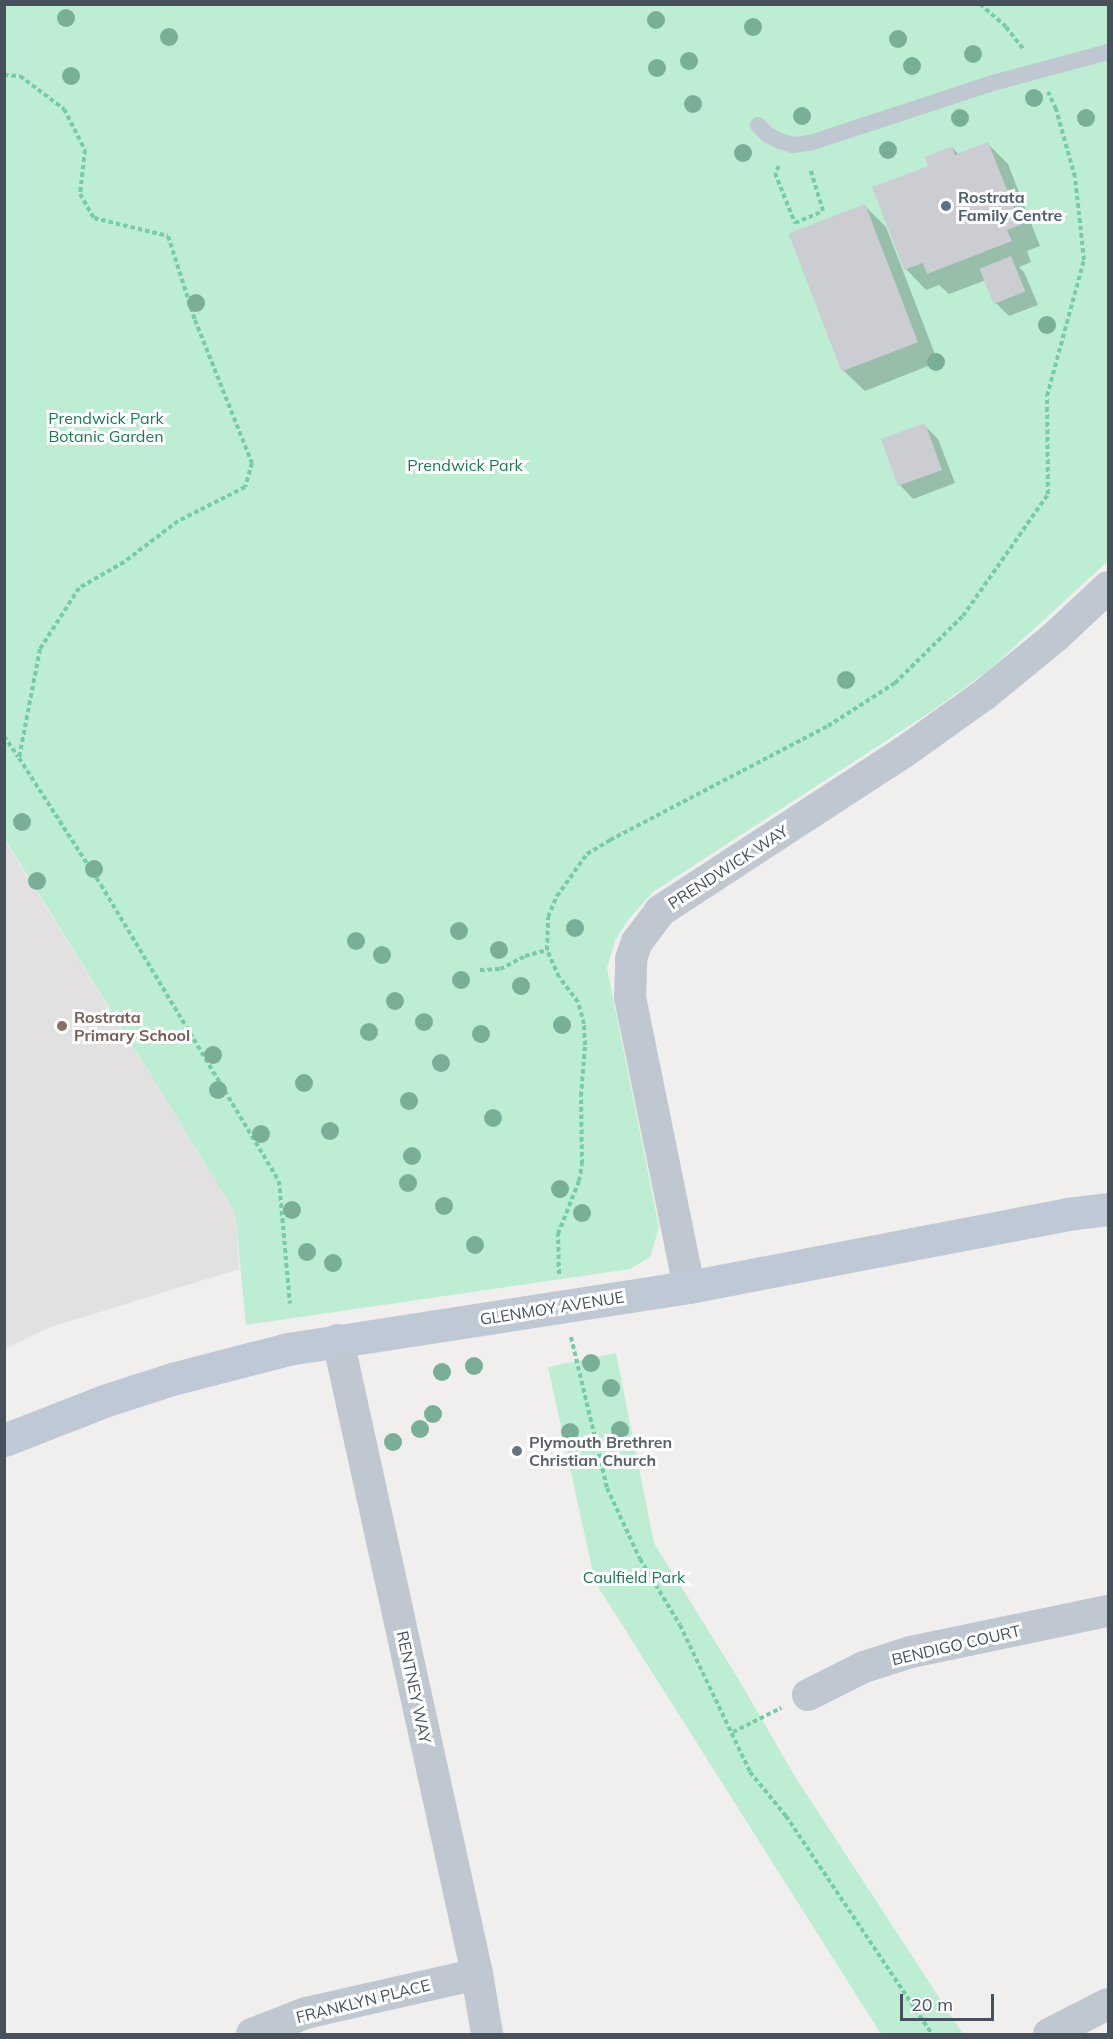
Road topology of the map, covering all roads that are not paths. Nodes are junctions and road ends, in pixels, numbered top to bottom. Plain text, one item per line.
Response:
1 (1108, 52) edge
2 (758, 124) dead end
3 (1108, 587) edge
4 (1108, 1209) edge
5 (689, 1287) junction
6 (338, 1340) junction
7 (4, 1440) edge
8 (1108, 1611) edge
9 (808, 1695) road end
10 (477, 1974) junction
11 (1108, 2004) edge
12 (252, 2034) edge
13 (487, 2034) edge
14 (1049, 2034) edge

1 - 2 lane
3 - 5 street, PRENDWICK WAY
4 - 5 street, GLENMOY AVENUE
5 - 6 street, GLENMOY AVENUE
6 - 7 street, GLENMOY AVENUE
6 - 10 street, RENTNEY WAY
8 - 9 street, BENDIGO COURT
10 - 12 street, FRANKLYN PLACE
10 - 13 street, RENTNEY WAY
11 - 14 street

